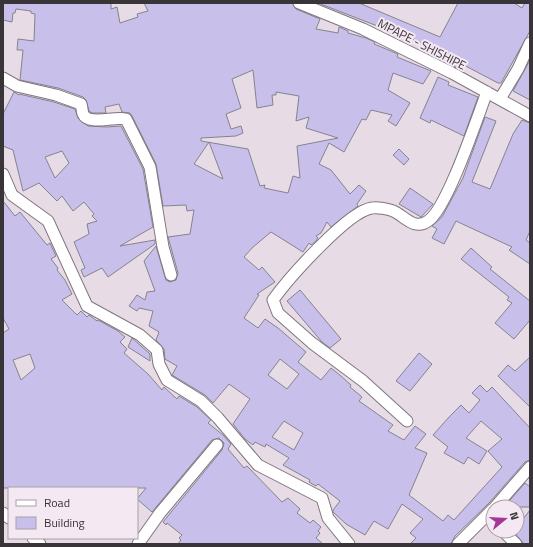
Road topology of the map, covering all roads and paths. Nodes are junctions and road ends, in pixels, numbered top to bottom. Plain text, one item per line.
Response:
1 (299, 3) edge
2 (530, 43) edge
3 (5, 83) edge
4 (487, 92) junction
5 (500, 99) junction
6 (530, 116) edge
7 (3, 174) edge
8 (171, 275) dead end
9 (407, 421) dead end
10 (217, 445) dead end
11 (529, 471) edge
12 (503, 499) edge
13 (485, 521) edge
14 (138, 544) edge
15 (349, 544) edge
16 (458, 544) edge

1 - 4 street, MPAPE - SHISHIPE
2 - 5 street
3 - 8 street
4 - 5 street, MPAPE - SHISHIPE
4 - 9 street
5 - 6 street, MPAPE - SHISHIPE
7 - 15 street
10 - 14 street
11 - 12 street
13 - 16 street

